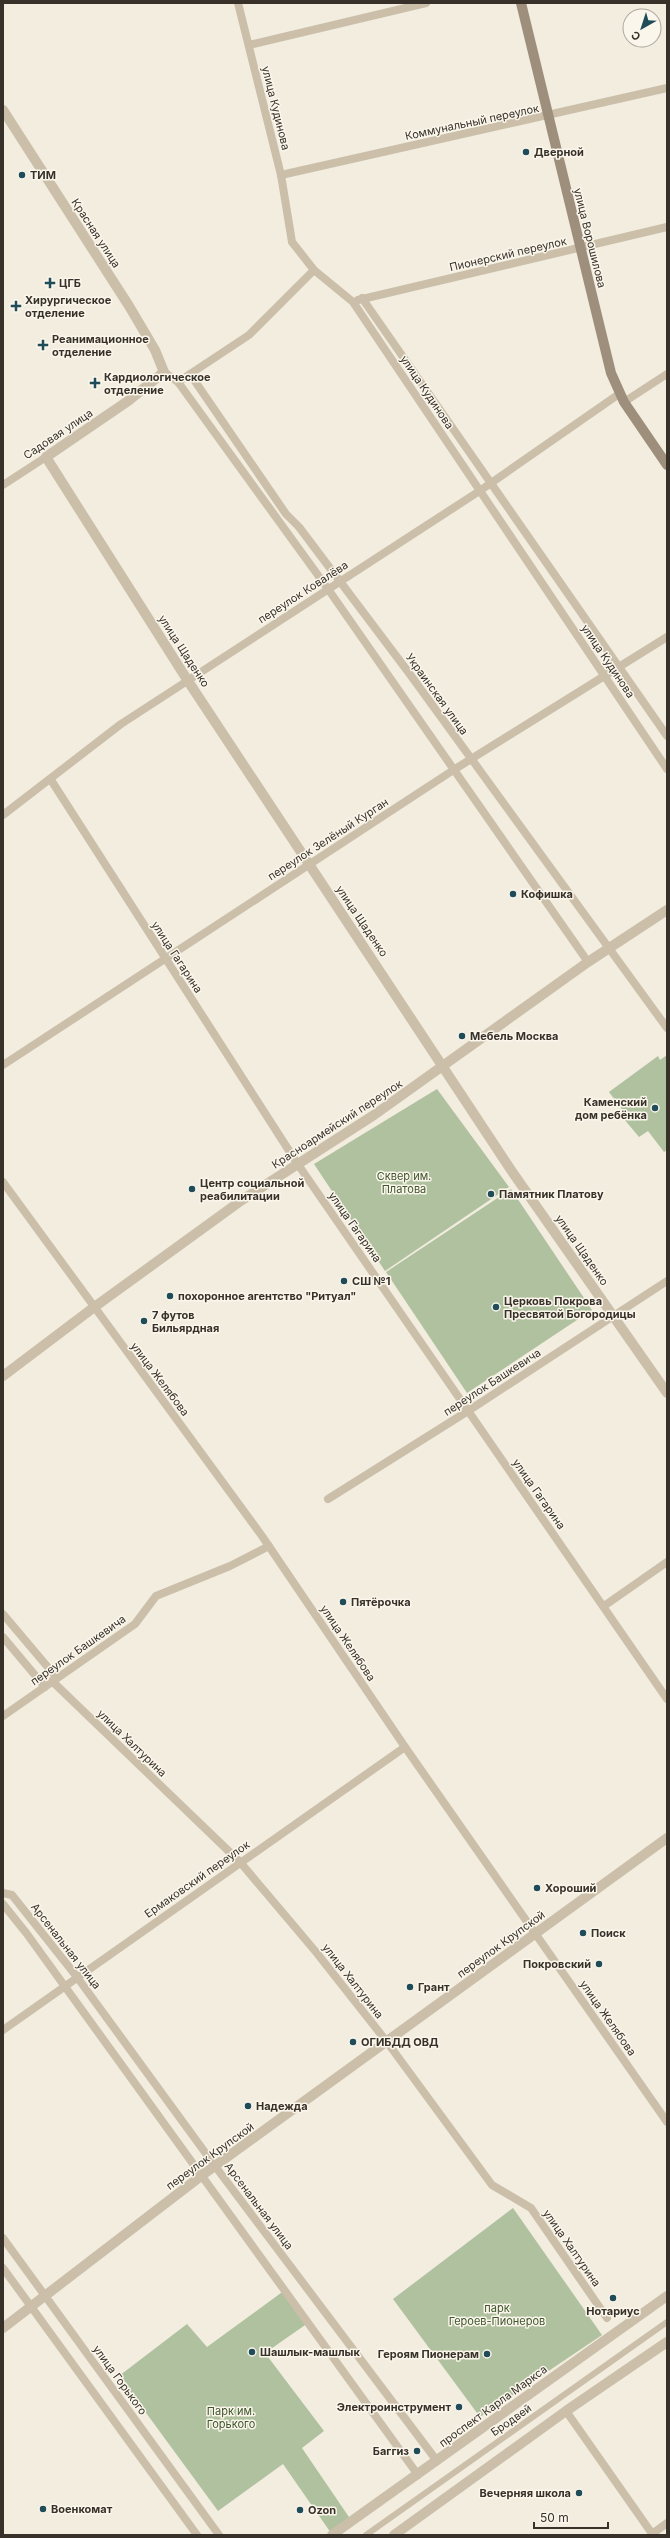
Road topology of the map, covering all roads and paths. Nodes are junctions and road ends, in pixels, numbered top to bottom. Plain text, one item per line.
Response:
1 (238, 3) edge
2 (426, 3) edge
3 (521, 3) edge
4 (249, 45) junction
5 (667, 88) edge
6 (3, 110) edge
7 (547, 116) junction
8 (281, 175) junction
9 (667, 227) edge
10 (580, 249) junction
11 (314, 270) junction
12 (362, 298) junction
13 (353, 302) junction
14 (164, 372) junction
15 (190, 374) junction
16 (667, 374) edge
17 (178, 382) junction
18 (622, 398) junction
19 (46, 457) junction
20 (667, 465) edge
21 (491, 482) junction
22 (3, 485) edge
23 (481, 490) junction
24 (340, 581) junction
25 (328, 589) junction
26 (667, 637) edge
27 (620, 667) junction
28 (605, 677) junction
29 (188, 681) junction
30 (667, 736) edge
31 (470, 760) junction
32 (455, 769) junction
33 (667, 769) edge
34 (51, 780) junction
35 (3, 815) edge
36 (309, 864) junction
37 (667, 910) edge
38 (609, 948) junction
39 (166, 960) junction
40 (588, 962) junction
41 (667, 1028) edge
42 (3, 1065) edge
43 (445, 1067) junction
44 (298, 1163) junction
45 (3, 1182) edge
46 (667, 1281) edge
47 (93, 1308) junction
48 (613, 1315) junction
49 (3, 1376) edge
50 (667, 1393) edge
51 (468, 1411) junction
52 (328, 1500) dead end
53 (269, 1546) junction
54 (667, 1562) edge
55 (604, 1606) junction
56 (3, 1614) edge
57 (3, 1637) edge
58 (55, 1680) junction
59 (45, 1687) junction
60 (667, 1699) edge
61 (3, 1716) edge
62 (405, 1747) junction
63 (667, 1838) edge
64 (240, 1862) junction
65 (3, 1893) edge
66 (3, 1904) edge
67 (536, 1934) junction
68 (77, 1978) junction
69 (65, 1987) junction
70 (3, 2030) edge
71 (387, 2042) junction
72 (667, 2122) edge
73 (215, 2166) junction
74 (201, 2176) junction
75 (3, 2238) edge
76 (3, 2268) edge
77 (45, 2296) junction
78 (667, 2296) edge
79 (31, 2307) junction
80 (607, 2318) dead end
81 (667, 2322) edge
82 (3, 2328) edge
83 (667, 2342) edge
84 (566, 2411) junction
85 (437, 2461) junction
86 (418, 2475) junction
87 (667, 2523) edge
88 (197, 2535) edge
89 (219, 2535) edge
90 (332, 2535) edge
91 (366, 2535) edge
92 (394, 2535) edge
93 (653, 2535) edge

1 - 4 street, улица Кудинова
2 - 4 street
3 - 7 main road, улица Ворошилова
4 - 8 street, улица Кудинова
5 - 7 street, Коммунальный переулок
6 - 14 street, Красная улица
7 - 8 street, Коммунальный переулок
7 - 10 main road, улица Ворошилова
8 - 11 street, улица Кудинова
9 - 10 street, Пионерский переулок
10 - 12 street, Пионерский переулок
10 - 18 main road, улица Ворошилова
11 - 13 street, улица Кудинова
11 - 15 street
12 - 13 street, Пионерский переулок
12 - 21 street, улица Кудинова
13 - 23 street, улица Кудинова
14 - 17 street
14 - 19 street, Садовая улица
15 - 17 street
15 - 24 street, Украинская улица
16 - 18 street, переулок Ковалёва
17 - 25 street
18 - 20 main road, улица Ворошилова
18 - 21 street, переулок Ковалёва
19 - 22 street, Садовая улица
19 - 29 street, улица Щаденко
21 - 23 street, переулок Ковалёва
21 - 27 street, улица Кудинова
23 - 24 street, переулок Ковалёва
23 - 28 street, улица Кудинова
24 - 25 street, переулок Ковалёва
24 - 31 street, Украинская улица
25 - 29 street, переулок Ковалёва
25 - 32 street
26 - 27 street, переулок Зелёный Курган
27 - 28 street, переулок Зелёный Курган
27 - 30 street, улица Кудинова
28 - 31 street, переулок Зелёный Курган
28 - 33 street, улица Кудинова
29 - 34 street, переулок Ковалёва
29 - 36 street, улица Щаденко
31 - 32 street, переулок Зелёный Курган
31 - 38 street, Украинская улица
32 - 36 street, переулок Зелёный Курган
32 - 40 street
34 - 35 street, переулок Ковалёва
34 - 39 street, улица Гагарина
36 - 39 street, переулок Зелёный Курган
36 - 43 street, улица Щаденко
37 - 38 street, Красноармейский переулок
38 - 40 street, Красноармейский переулок
38 - 41 street, Украинская улица
39 - 42 street, переулок Зелёный Курган
39 - 44 street, улица Гагарина
40 - 43 street, Красноармейский переулок
43 - 44 street, Красноармейский переулок
43 - 48 street, улица Щаденко
44 - 47 street, Красноармейский переулок
44 - 51 street, улица Гагарина
45 - 47 street, улица Желябова
46 - 48 street, переулок Башкевича
47 - 49 street, Красноармейский переулок
47 - 53 street, улица Желябова
48 - 50 street, улица Щаденко
48 - 51 street, переулок Башкевича
51 - 52 street, переулок Башкевича
51 - 55 street, улица Гагарина
53 - 58 street, переулок Башкевича
53 - 62 street, улица Желябова
54 - 55 street
55 - 60 street, улица Гагарина
56 - 58 street, улица Халтурина
57 - 59 street
58 - 59 street, переулок Башкевича
58 - 64 street, улица Халтурина
59 - 61 street, переулок Башкевича
62 - 64 street, Ермаковский переулок
62 - 67 street, улица Желябова
63 - 67 street, переулок Крупской
64 - 68 street, Ермаковский переулок
64 - 71 street, улица Халтурина
65 - 68 street, Арсенальная улица
66 - 69 street, Арсенальная улица
67 - 71 street, переулок Крупской
67 - 72 street, улица Желябова
68 - 69 street, Ермаковский переулок
68 - 73 street, Арсенальная улица
69 - 70 street, Ермаковский переулок
69 - 74 street, Арсенальная улица
71 - 73 street, переулок Крупской
71 - 80 street, улица Халтурина
73 - 74 street, переулок Крупской
73 - 85 street, Арсенальная улица
74 - 77 street, переулок Крупской
74 - 86 street, Арсенальная улица
75 - 77 street, улица Горького
76 - 79 street
77 - 79 street, переулок Крупской
77 - 89 street, улица Горького
78 - 85 street, проспект Карла Маркса
79 - 82 street, переулок Крупской
79 - 88 street
81 - 91 street, Бродвей
83 - 84 street
84 - 92 street
84 - 93 street
85 - 86 street, проспект Карла Маркса
86 - 90 street, проспект Карла Маркса
87 - 93 street

